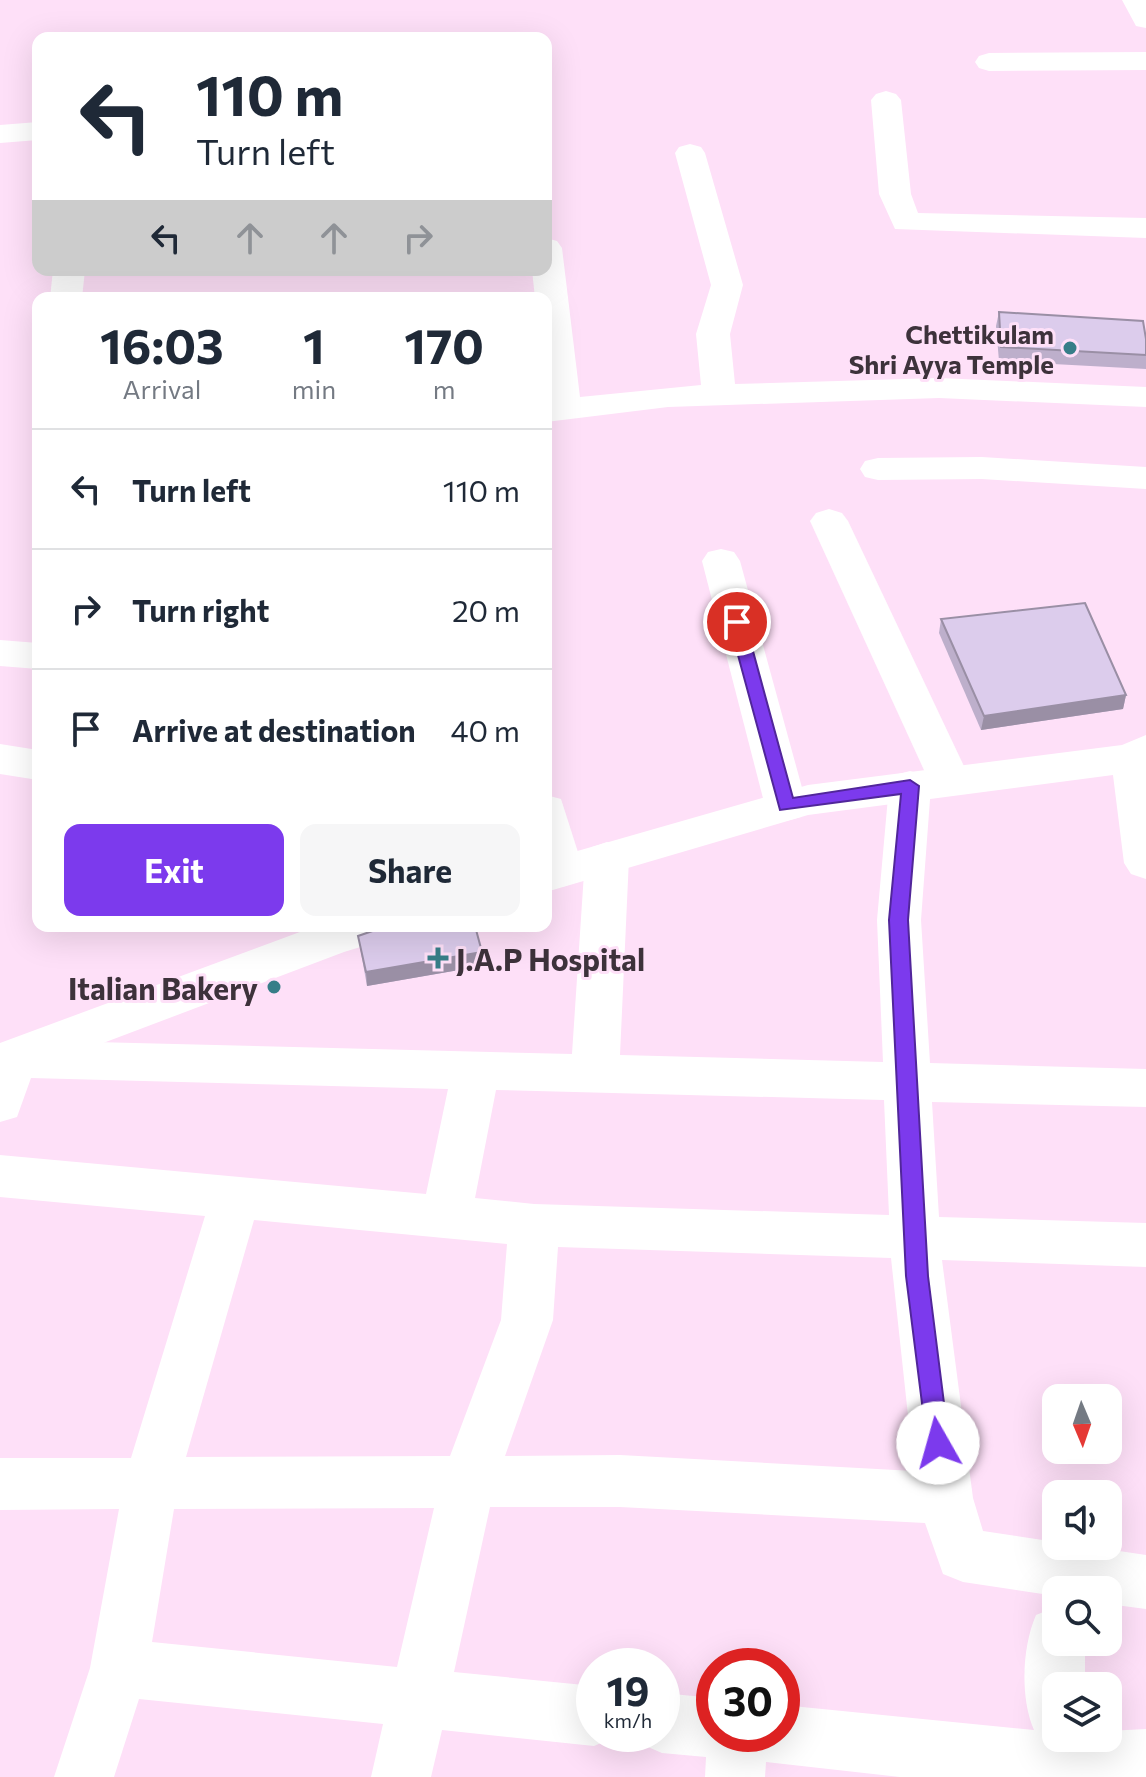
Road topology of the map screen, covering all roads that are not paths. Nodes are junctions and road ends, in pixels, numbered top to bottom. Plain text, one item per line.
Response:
1 (1146, 61) edge
2 (989, 62) dead end
3 (886, 100) dead end
4 (32, 131) edge
5 (0, 134) edge
6 (690, 153) dead end
7 (1146, 228) edge
8 (552, 356) edge
9 (719, 395) junction
10 (1146, 397) edge
11 (555, 410) edge
12 (878, 469) dead end
13 (1146, 478) edge
14 (829, 521) dead end
15 (721, 561) dead end
16 (0, 653) edge
17 (32, 656) edge
18 (1139, 753) edge
19 (0, 759) edge
20 (32, 764) edge
21 (930, 784) junction
22 (786, 806) junction
23 (607, 858) junction
24 (1146, 863) edge
25 (554, 873) edge
26 (353, 932) edge
27 (6, 1061) edge
28 (475, 1070) junction
29 (595, 1073) junction
30 (907, 1082) junction
31 (1146, 1088) edge
32 (0, 1103) edge
33 (0, 1176) edge
34 (235, 1198) junction
35 (445, 1217) junction
36 (534, 1225) junction
37 (915, 1238) junction
38 (1146, 1245) edge
39 (468, 1482) junction
40 (151, 1483) junction
41 (0, 1484) edge
42 (945, 1498) junction
43 (1047, 1576) edge
44 (1122, 1581) edge
45 (1146, 1582) edge
46 (119, 1668) junction
47 (419, 1698) junction
48 (576, 1714) edge
49 (800, 1735) edge
50 (1042, 1747) edge
51 (736, 1752) edge
52 (1090, 1752) edge
53 (1146, 1759) edge
54 (84, 1777) edge
55 (401, 1777) edge
56 (735, 1777) edge

1 - 2 street
3 - 7 street
4 - 5 street
6 - 9 street
8 - 11 street
9 - 10 street
9 - 11 street
12 - 13 street
14 - 21 street
15 - 22 street
16 - 17 street
18 - 21 street
18 - 24 street
19 - 20 street
21 - 22 street
21 - 30 street
22 - 23 street
23 - 25 street
23 - 29 street
26 - 27 street
27 - 28 street
27 - 32 street
28 - 29 street
28 - 35 street
29 - 30 street
30 - 31 street
30 - 37 street
33 - 34 street
34 - 35 street
34 - 40 street
35 - 36 street
36 - 37 street
36 - 39 street
37 - 38 street
37 - 42 street
39 - 40 street
39 - 42 street
39 - 47 street
40 - 41 street
40 - 46 street
42 - 43 street
44 - 45 street
46 - 47 street
46 - 54 street
47 - 48 street
47 - 55 street
49 - 50 street
51 - 56 street
52 - 53 street

